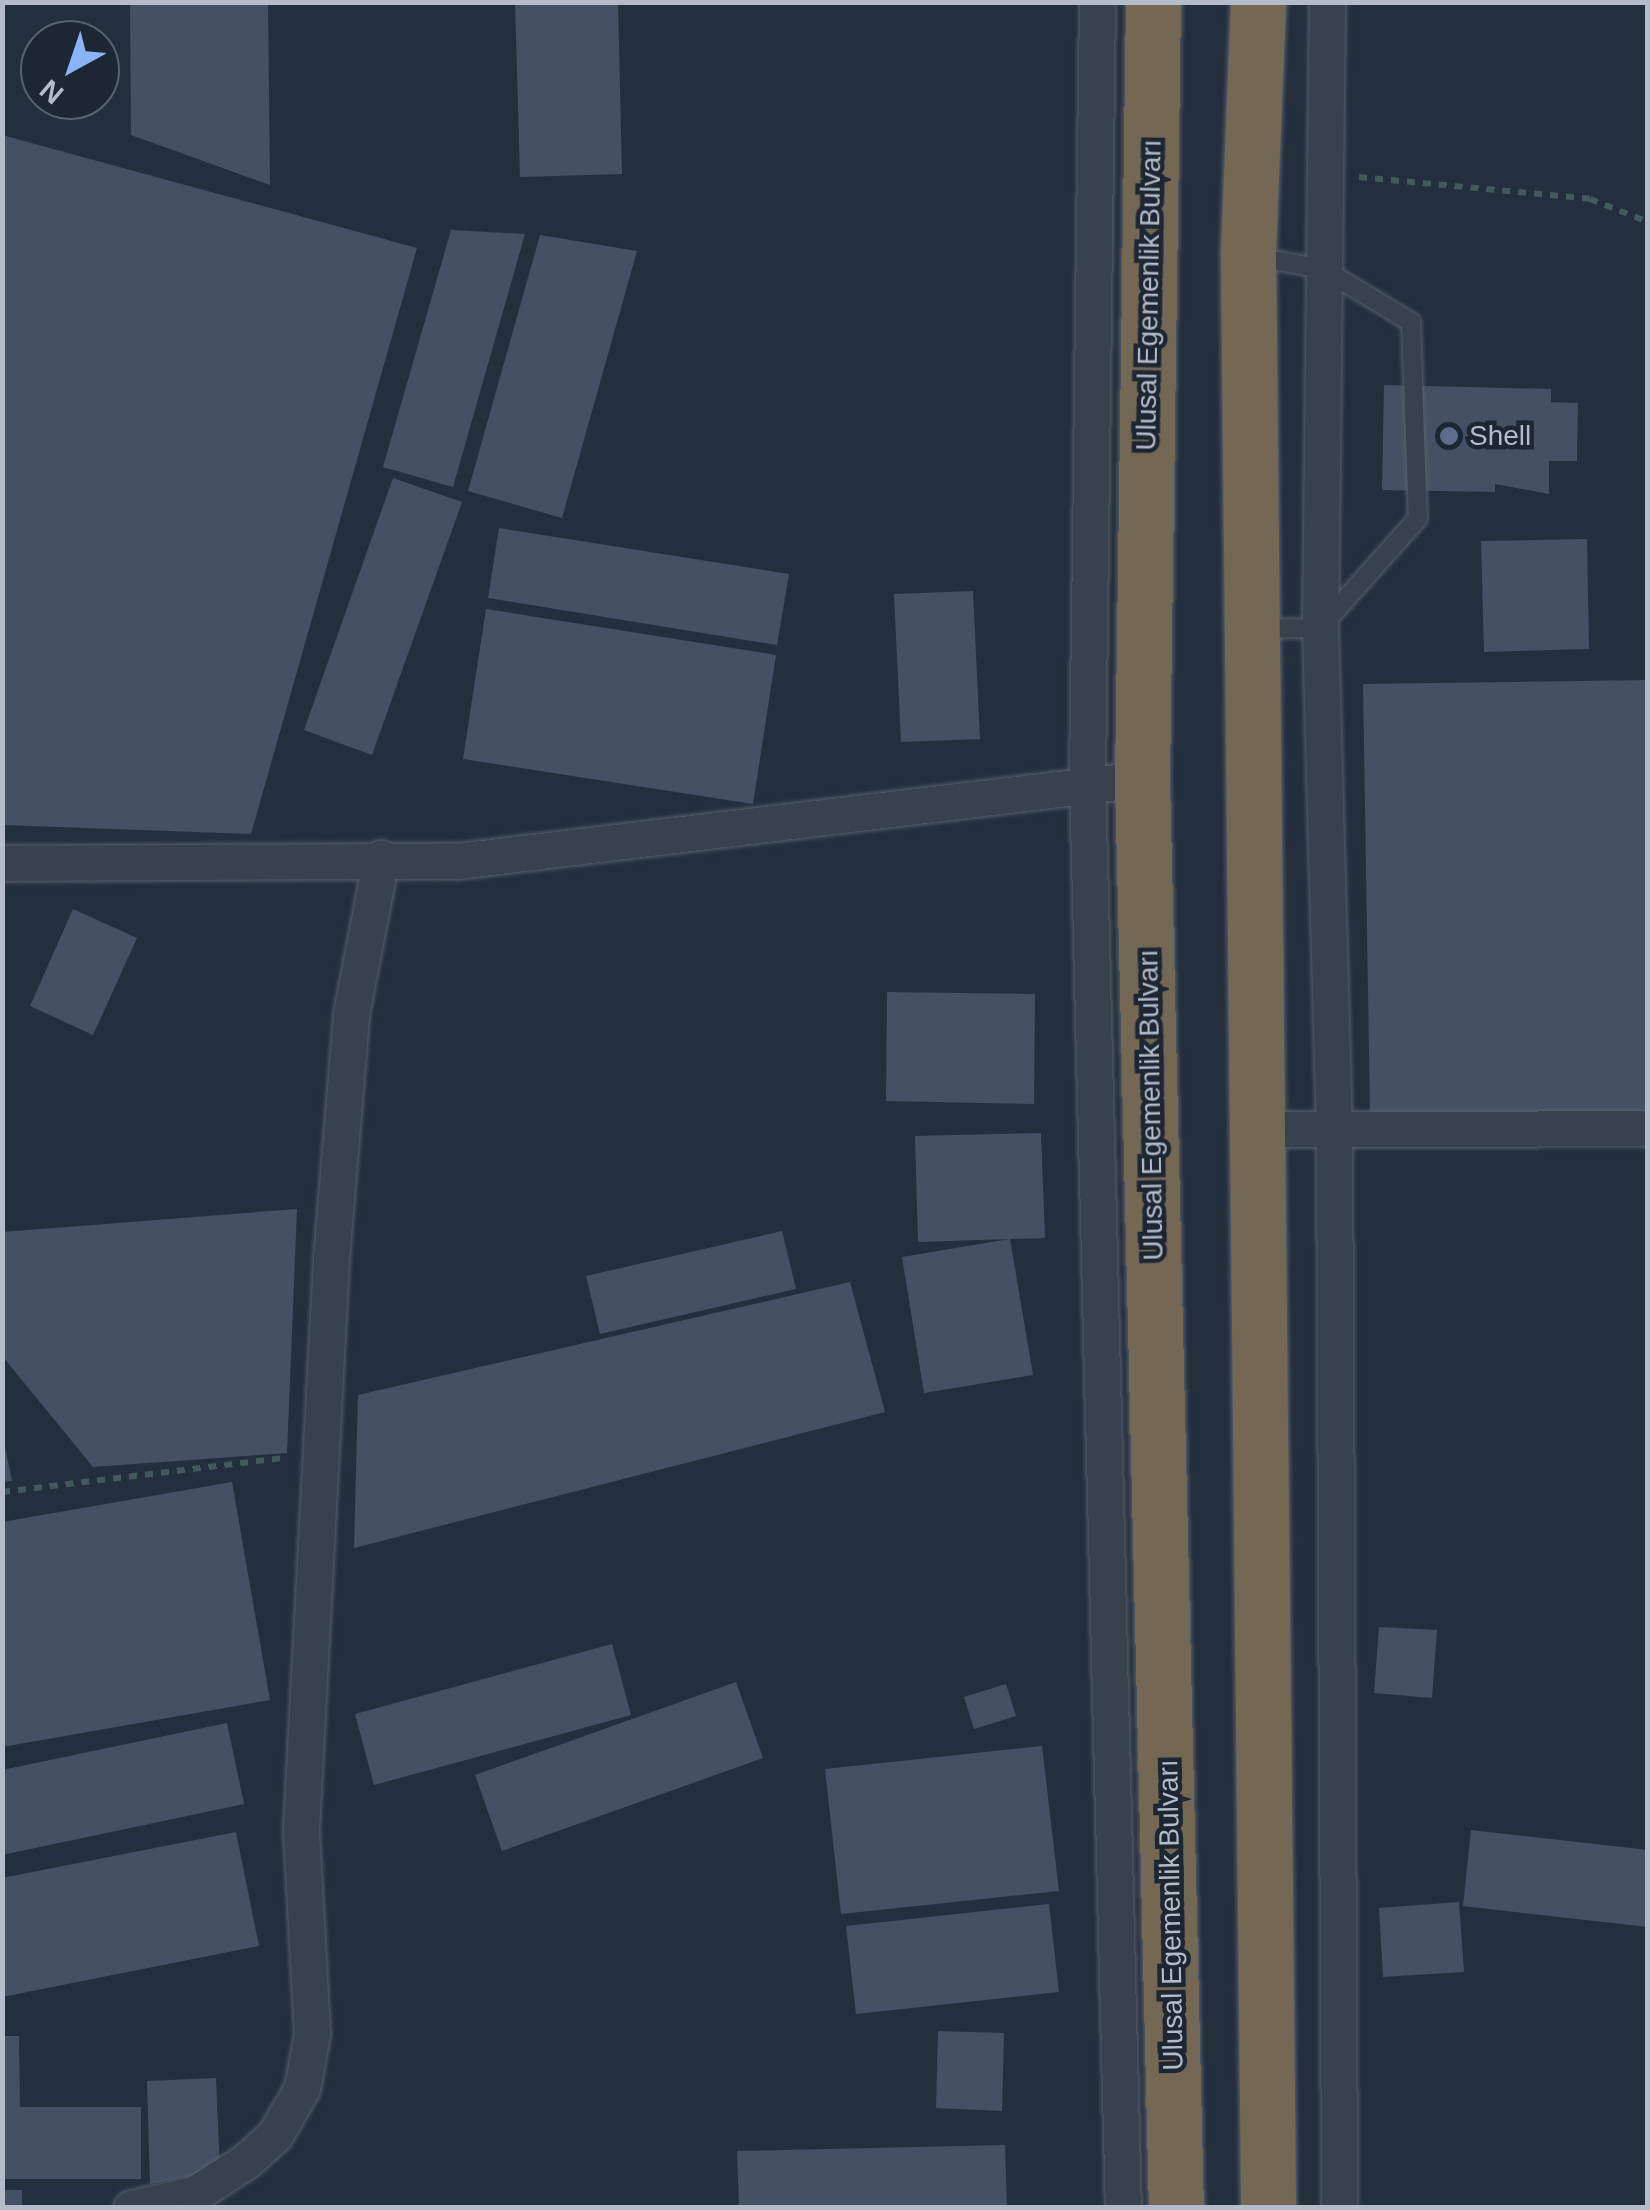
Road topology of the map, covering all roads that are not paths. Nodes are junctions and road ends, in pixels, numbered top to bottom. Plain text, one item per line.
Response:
1 (1097, 2) edge
2 (1153, 2) edge
3 (1258, 2) edge
4 (1327, 2) edge
5 (1248, 256) junction
6 (1322, 269) junction
7 (1320, 628) junction
8 (1250, 629) junction
9 (1142, 779) junction
10 (1087, 780) junction
11 (381, 858) junction
12 (2, 864) edge
13 (1648, 1128) edge
14 (1259, 1129) junction
15 (1334, 1131) junction
16 (131, 2208) edge
17 (1122, 2208) edge
18 (1176, 2208) edge
19 (1268, 2208) edge
20 (1339, 2208) edge

1 - 10 street
2 - 9 highway, Ulusal Egemenlik Bulvarı
3 - 5 highway
4 - 6 street
5 - 6 lane
5 - 8 highway
6 - 7 street
6 - 7 lane
7 - 8 lane
7 - 15 street
8 - 14 highway
9 - 10 street
9 - 18 highway, Ulusal Egemenlik Bulvarı
10 - 11 street
10 - 17 street
11 - 12 street
11 - 16 street
13 - 15 street
14 - 15 street
14 - 19 highway
15 - 20 street

